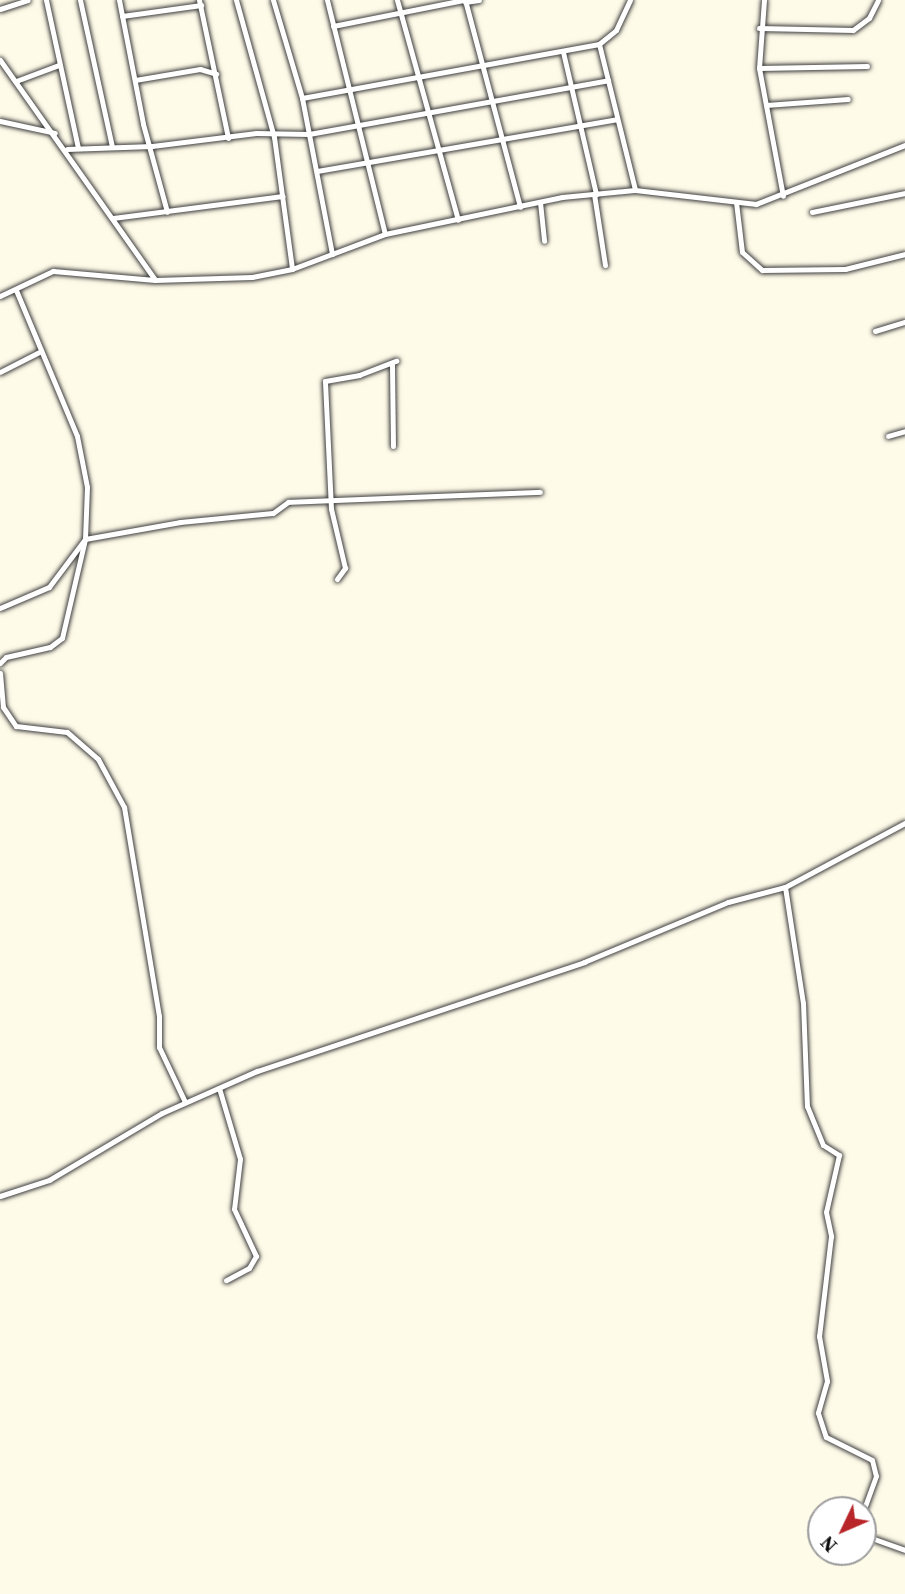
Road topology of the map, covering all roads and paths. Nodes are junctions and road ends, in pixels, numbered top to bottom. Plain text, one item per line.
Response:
1 (28, 0) edge
2 (46, 0) edge
3 (80, 0) edge
4 (119, 0) edge
5 (236, 0) edge
6 (273, 0) edge
7 (327, 0) edge
8 (397, 0) edge
9 (479, 0) edge
10 (629, 0) edge
11 (764, 0) edge
12 (878, 0) edge
13 (464, 1) edge
14 (200, 3) edge
15 (0, 9) edge
16 (400, 12) junction
17 (122, 16) junction
18 (333, 26) junction
19 (759, 28) junction
20 (599, 44) junction
21 (563, 52) junction
22 (0, 60) edge
23 (58, 65) junction
24 (480, 65) junction
25 (867, 66) dead end
26 (759, 68) junction
27 (216, 74) junction
28 (415, 76) junction
29 (135, 80) junction
30 (608, 80) junction
31 (16, 82) junction
32 (571, 87) junction
33 (349, 88) junction
34 (302, 98) junction
35 (848, 99) dead end
36 (489, 102) junction
37 (766, 105) junction
38 (425, 112) junction
39 (617, 119) junction
40 (0, 121) edge
41 (358, 124) junction
42 (580, 124) junction
43 (55, 133) junction
44 (309, 134) junction
45 (274, 137) junction
46 (228, 138) junction
47 (500, 138) junction
48 (905, 145) edge
49 (152, 146) junction
50 (78, 148) junction
51 (112, 148) junction
52 (67, 149) junction
53 (435, 149) junction
54 (368, 161) junction
55 (317, 172) junction
56 (635, 190) junction
57 (905, 193) edge
58 (595, 194) junction
59 (283, 196) junction
60 (783, 196) junction
61 (540, 202) junction
62 (736, 202) junction
63 (520, 207) junction
64 (167, 212) junction
65 (812, 212) dead end
66 (113, 218) junction
67 (458, 220) junction
68 (385, 234) junction
69 (544, 241) dead end
70 (332, 254) junction
71 (905, 254) edge
72 (605, 265) dead end
73 (292, 269) junction
74 (155, 280) junction
75 (16, 290) junction
76 (0, 296) edge
77 (905, 322) edge
78 (875, 331) dead end
79 (41, 352) junction
80 (0, 372) edge
81 (905, 430) edge
82 (888, 436) dead end
83 (393, 446) dead end
84 (540, 492) dead end
85 (331, 498) junction
86 (85, 539) junction
87 (337, 579) dead end
88 (0, 608) edge
89 (0, 663) edge
90 (0, 673) edge
91 (905, 823) edge
92 (785, 887) junction
93 (219, 1088) junction
94 (185, 1102) junction
95 (0, 1196) edge
96 (226, 1280) dead end
97 (869, 1496) edge
98 (877, 1540) edge
99 (905, 1550) edge

1 - 15 street
2 - 23 street
3 - 51 street
4 - 17 street
5 - 45 street
6 - 34 street
7 - 18 street
8 - 16 street
9 - 13 street
10 - 20 street
11 - 19 street
12 - 19 street
13 - 16 street
13 - 24 street
14 - 17 street
14 - 27 street
16 - 18 street
16 - 28 street
17 - 29 street
18 - 33 street
19 - 26 street
20 - 21 street
20 - 30 street
21 - 24 street
21 - 32 street
22 - 31 street
23 - 31 street
23 - 50 street
24 - 28 street
24 - 36 street
25 - 26 street
26 - 37 street
27 - 29 street
27 - 46 street
28 - 33 street
28 - 38 street
29 - 49 street
30 - 32 street
30 - 39 street
31 - 43 street
32 - 36 street
32 - 42 street
33 - 34 street
33 - 41 street
34 - 44 street
35 - 37 street
36 - 38 street
36 - 47 street
37 - 60 street
38 - 41 street
38 - 53 street
39 - 42 street
39 - 56 street
40 - 43 street
41 - 44 street
41 - 54 street
42 - 47 street
42 - 58 street
43 - 52 street
44 - 45 street
44 - 55 street
45 - 46 street
45 - 59 street
46 - 49 street
47 - 53 street
47 - 63 street
48 - 60 street
49 - 51 street
49 - 64 street
50 - 51 street
50 - 52 street
52 - 66 street
53 - 54 street
53 - 67 street
54 - 55 street
54 - 68 street
55 - 70 street
56 - 58 street
56 - 62 street
57 - 65 street
58 - 61 street
58 - 72 street
59 - 64 street
59 - 73 street
60 - 62 street
61 - 63 street
61 - 69 street
62 - 71 street
63 - 67 street
64 - 66 street
66 - 74 street
67 - 68 street
68 - 70 street
70 - 73 street
73 - 74 street
74 - 75 street
75 - 76 street
75 - 79 street
77 - 78 street
79 - 80 street
79 - 86 street
81 - 82 street
83 - 85 street
84 - 85 street
85 - 86 street
85 - 87 street
86 - 88 street
86 - 89 street
90 - 94 street
91 - 92 street
92 - 93 street
92 - 97 street
93 - 94 street
93 - 96 street
94 - 95 street
98 - 99 street

